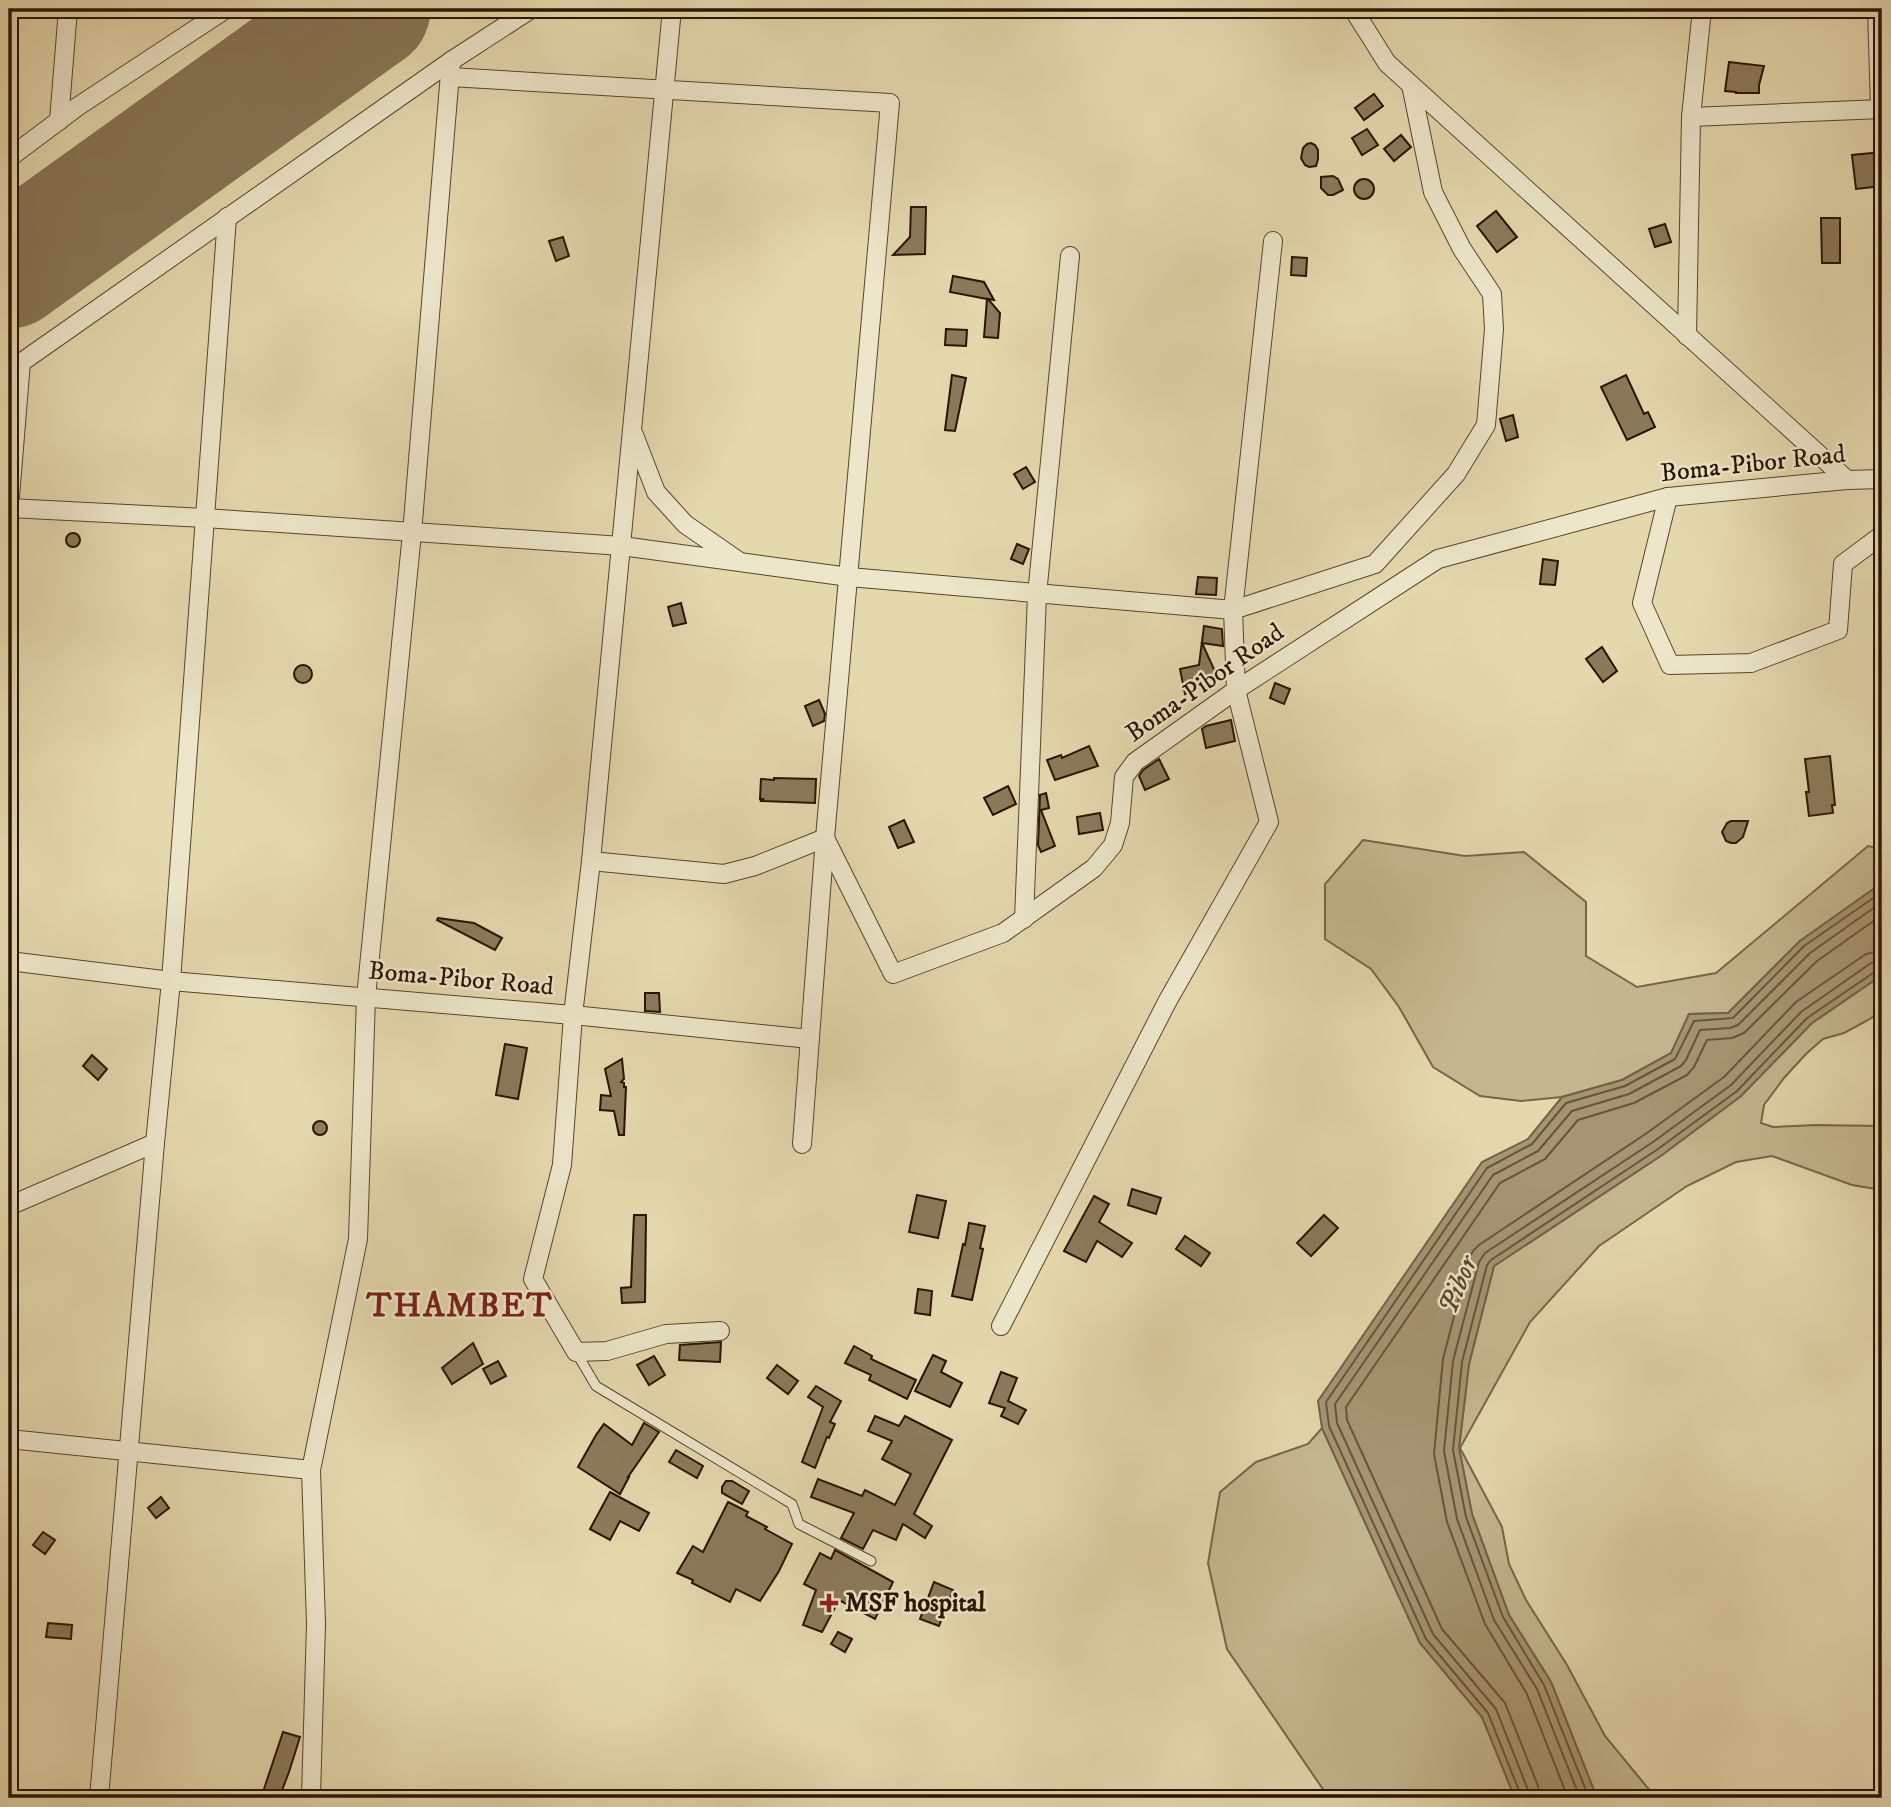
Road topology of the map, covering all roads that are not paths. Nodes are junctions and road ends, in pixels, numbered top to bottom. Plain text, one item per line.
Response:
1 (68, 9) edge
2 (226, 9) edge
3 (531, 9) edge
4 (672, 9) edge
5 (1353, 9) edge
6 (1702, 9) edge
7 (1877, 9) edge
8 (450, 69) junction
9 (1411, 85) junction
10 (664, 90) junction
11 (1881, 109) edge
12 (1691, 117) junction
13 (59, 121) junction
14 (9, 158) edge
15 (227, 217) junction
16 (1273, 242) dead end
17 (1070, 256) dead end
18 (1688, 336) junction
19 (15, 367) edge
20 (632, 432) junction
21 (1882, 479) edge
22 (1847, 480) junction
23 (1668, 497) junction
24 (9, 508) edge
25 (205, 518) junction
26 (412, 533) junction
27 (1882, 535) edge
28 (622, 546) junction
29 (742, 563) junction
30 (849, 577) junction
31 (1037, 595) junction
32 (1233, 610) junction
33 (1236, 690) junction
34 (825, 838) junction
35 (591, 861) junction
36 (1024, 919) junction
37 (9, 961) edge
38 (171, 981) junction
39 (366, 997) junction
40 (573, 1015) junction
41 (810, 1039) junction
42 (155, 1143) junction
43 (802, 1144) dead end
44 (9, 1206) edge
45 (1001, 1326) dead end
46 (720, 1331) dead end
47 (576, 1352) junction
48 (9, 1439) edge
49 (129, 1451) junction
50 (311, 1470) junction
51 (871, 1562) dead end
52 (99, 1798) edge
53 (310, 1798) edge

1 - 13 street
2 - 13 street
3 - 8 street
4 - 10 street, Boma-Pibor Road
5 - 9 street
6 - 12 street
7 - 11 street
8 - 10 street
8 - 15 street
8 - 26 street
9 - 18 street
9 - 32 street
10 - 20 street, Boma-Pibor Road
10 - 30 street
11 - 12 street
12 - 18 street
13 - 14 street
15 - 19 street
15 - 25 street
16 - 32 street
17 - 31 street
18 - 22 street
19 - 24 street
20 - 28 street, Boma-Pibor Road
20 - 29 street
21 - 22 street, Boma-Pibor Road
22 - 23 street, Boma-Pibor Road
23 - 27 street
23 - 33 street, Boma-Pibor Road
24 - 25 street
25 - 26 street
25 - 38 street
26 - 28 street
26 - 39 street
28 - 29 street
28 - 35 street, Boma-Pibor Road
29 - 30 street
30 - 31 street
30 - 34 street
31 - 32 street
31 - 36 street
32 - 33 street
33 - 36 street, Boma-Pibor Road
33 - 45 street
34 - 35 street
34 - 36 street, Boma-Pibor Road
34 - 41 street
35 - 40 street, Boma-Pibor Road
37 - 38 street, Boma-Pibor Road
38 - 39 street, Boma-Pibor Road
38 - 42 street
39 - 40 street, Boma-Pibor Road
39 - 50 street
40 - 41 street
40 - 47 street
41 - 43 street
42 - 44 street
42 - 49 street
46 - 47 street
47 - 51 lane
48 - 49 street
49 - 50 street
49 - 52 street
50 - 53 street

